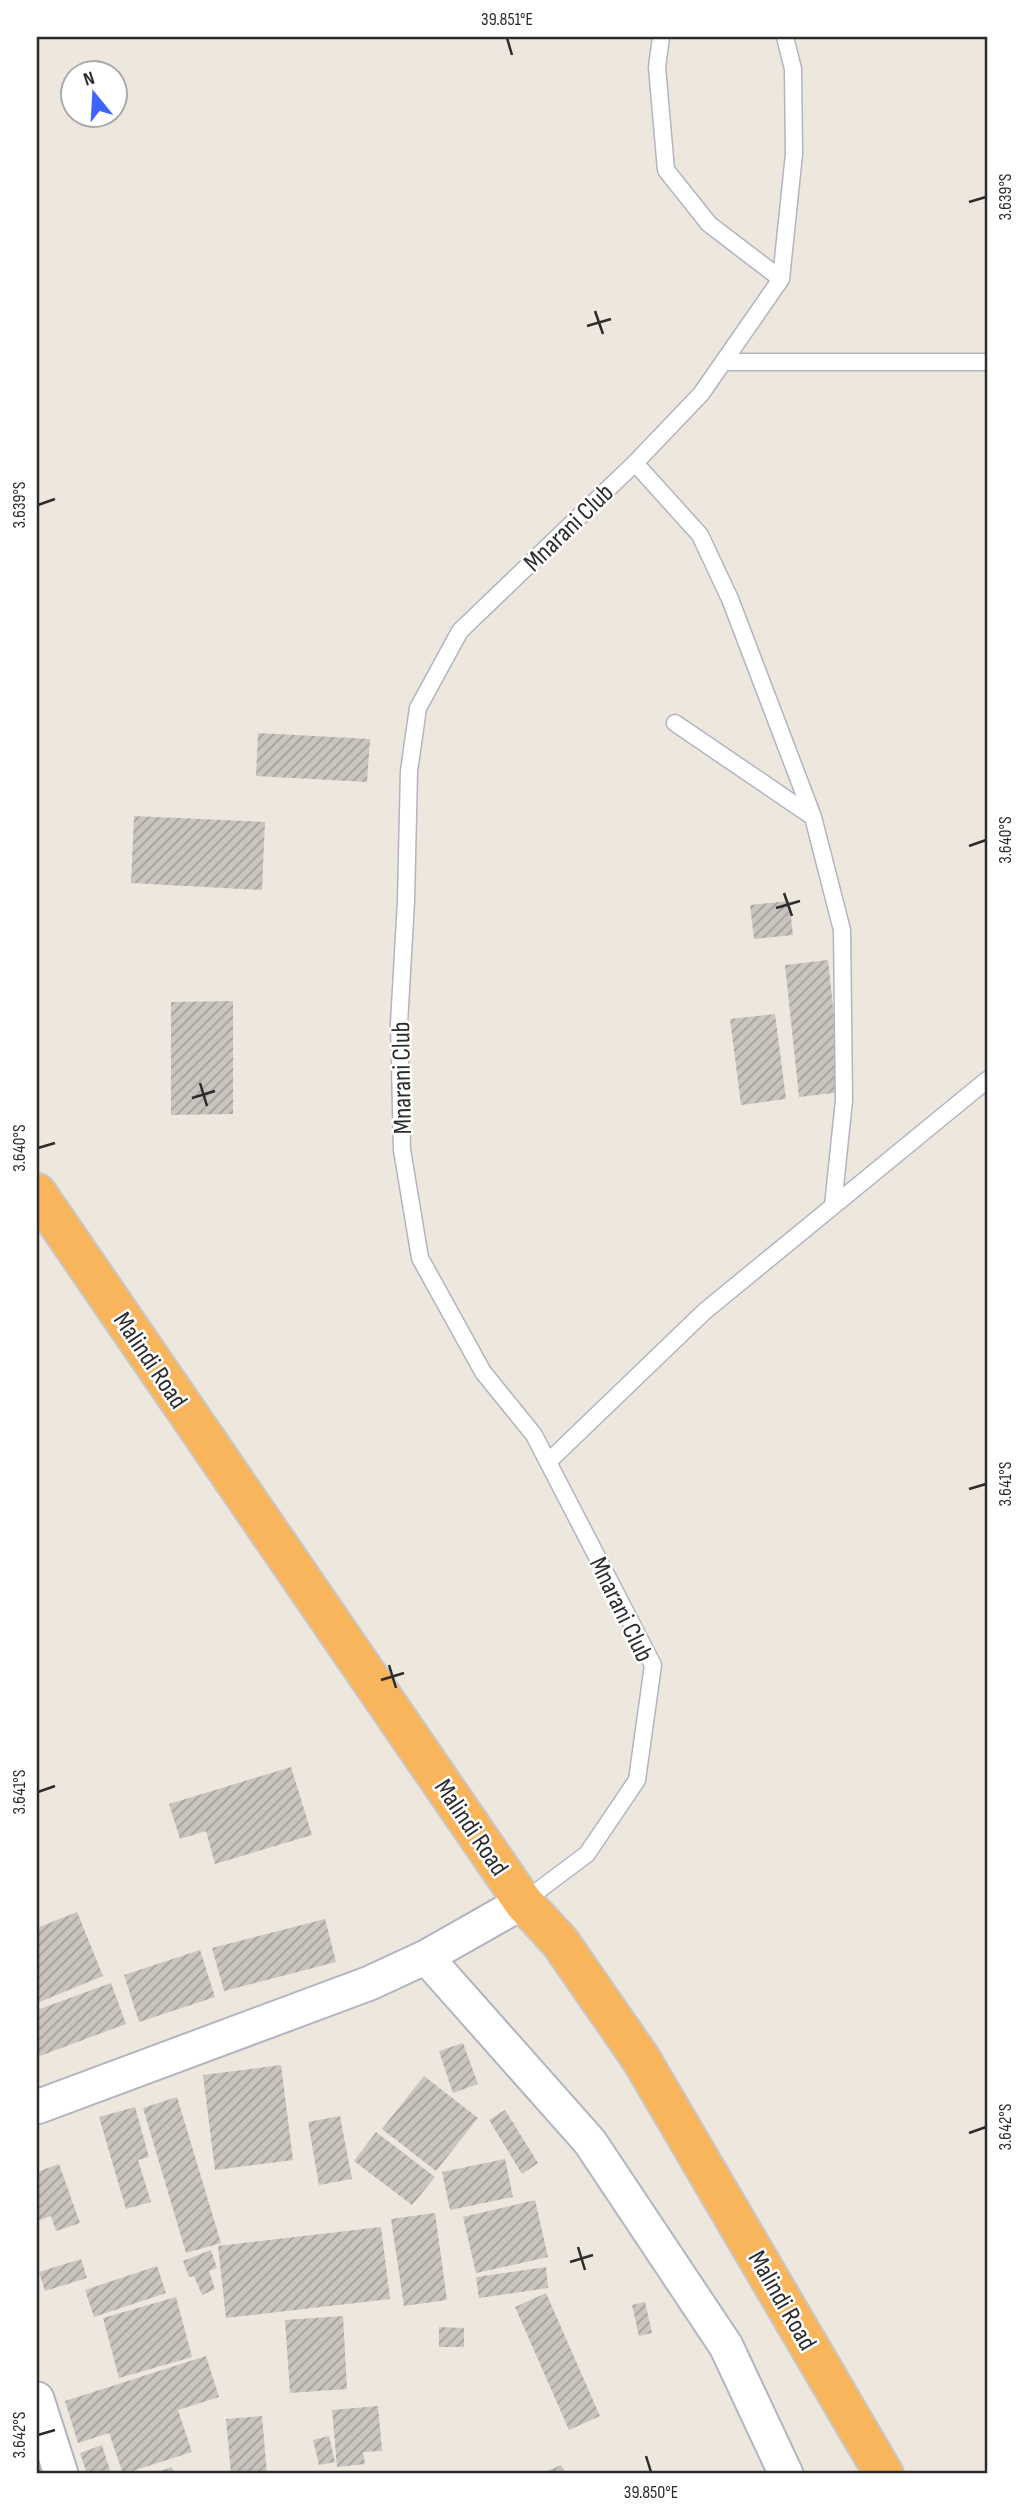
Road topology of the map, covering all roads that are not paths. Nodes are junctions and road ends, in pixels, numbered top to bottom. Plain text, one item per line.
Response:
1 (662, 37) edge
2 (785, 37) edge
3 (781, 279) junction
4 (724, 362) junction
5 (987, 362) edge
6 (635, 463) junction
7 (675, 723) dead end
8 (813, 817) junction
9 (987, 1080) edge
10 (37, 1193) edge
11 (833, 1206) junction
12 (548, 1462) junction
13 (523, 1902) junction
14 (426, 1956) junction
15 (37, 2107) edge
16 (37, 2399) edge
17 (61, 2474) edge
18 (786, 2474) edge
19 (884, 2474) edge

1 - 3 lane
2 - 3 lane, Mnarani Club
3 - 4 lane, Mnarani Club
4 - 5 lane
4 - 6 lane, Mnarani Club
6 - 8 lane
6 - 12 lane, Mnarani Club
7 - 8 lane
8 - 11 lane
9 - 11 lane
10 - 13 highway, Malindi Road
11 - 12 lane
12 - 13 lane, Mnarani Club
13 - 14 street
13 - 19 highway, Malindi Road
14 - 15 street
14 - 18 street
16 - 17 street

